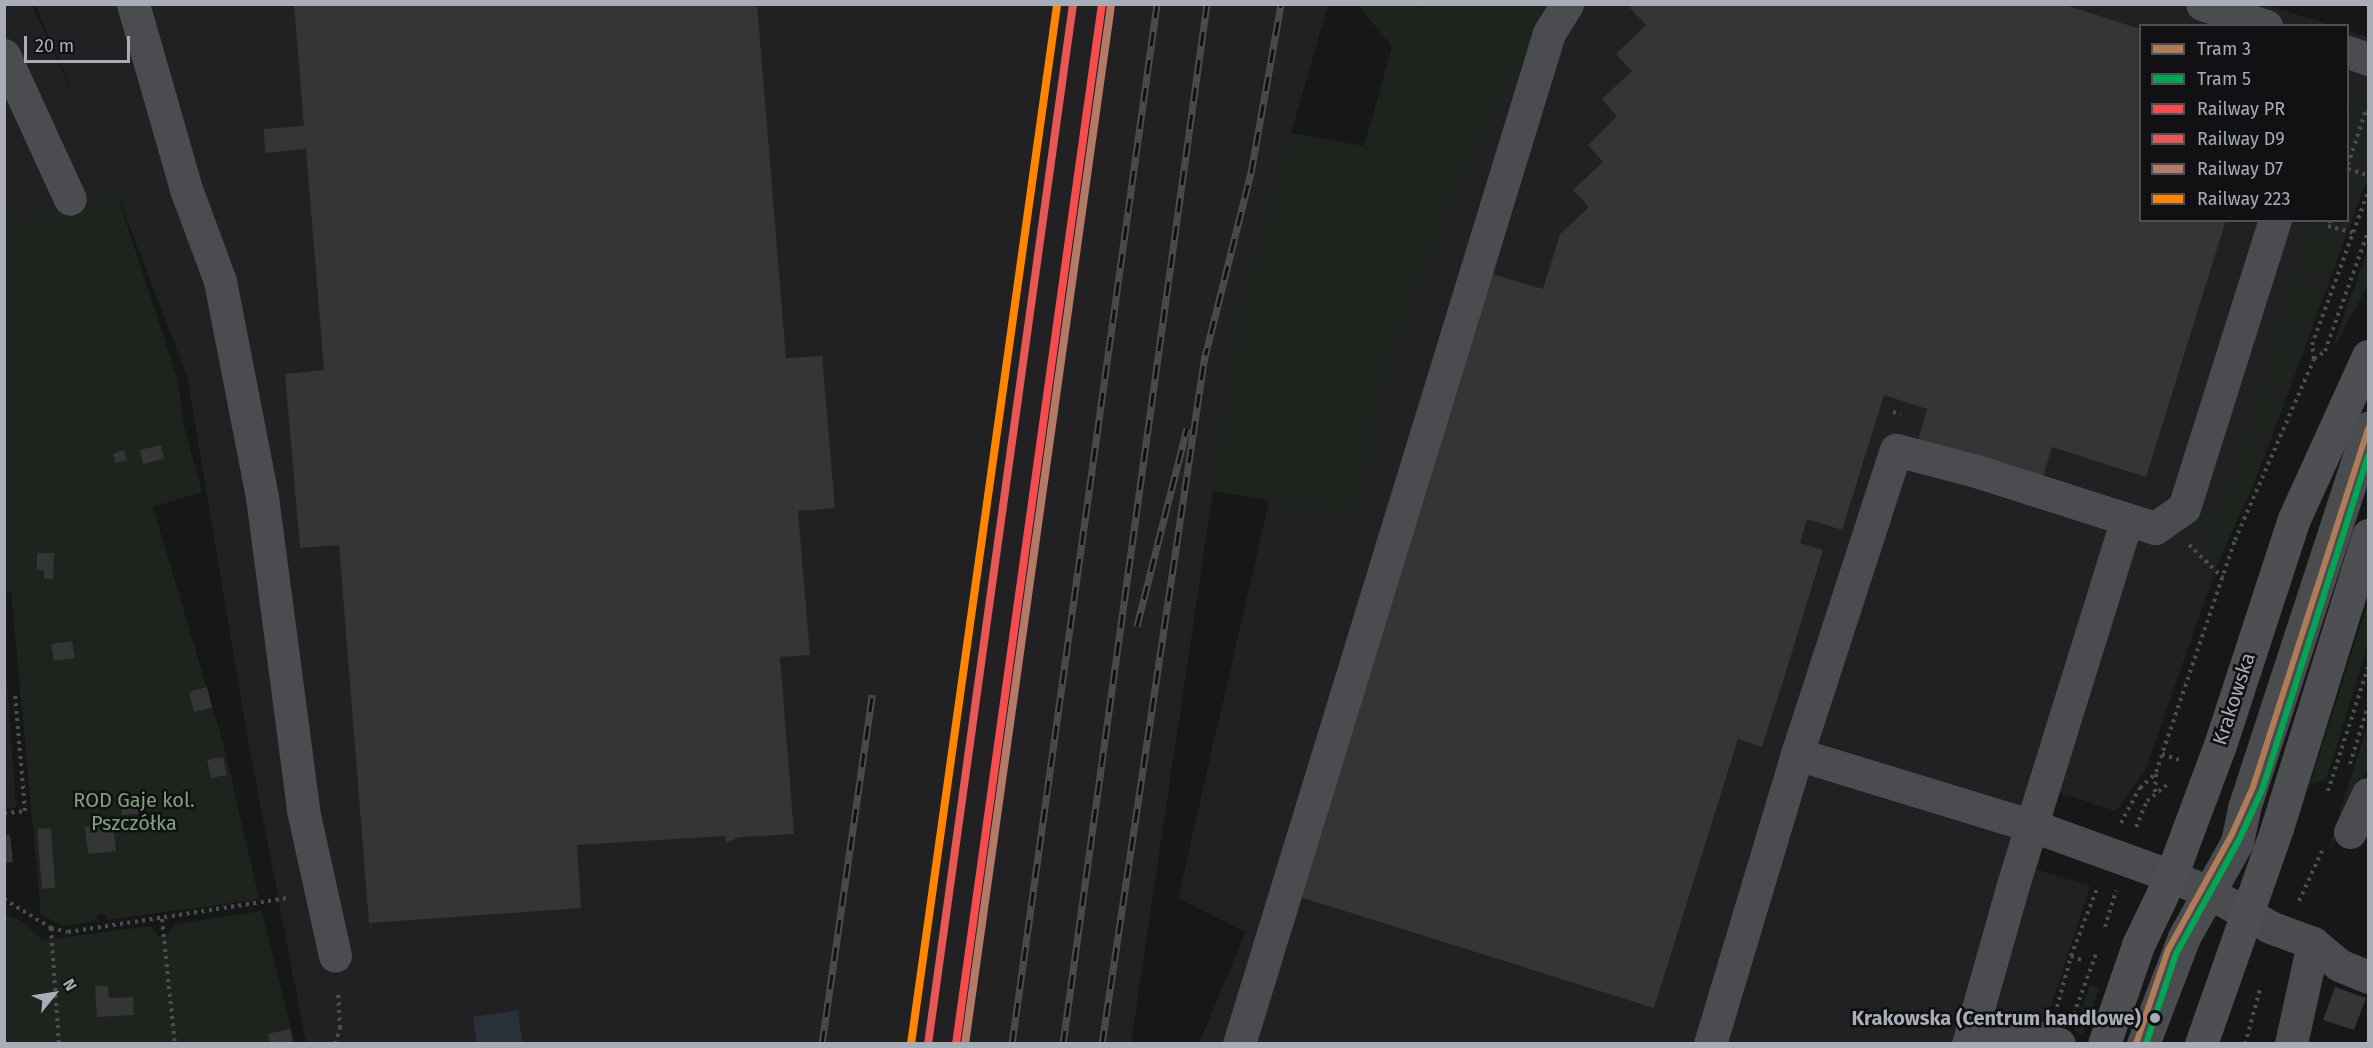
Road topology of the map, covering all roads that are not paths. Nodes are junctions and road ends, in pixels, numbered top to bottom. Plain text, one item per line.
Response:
1 (133, 4) edge
2 (1568, 4) edge
3 (2202, 4) edge
4 (2260, 24) edge
5 (2349, 52) edge
6 (4, 55) edge
7 (2368, 59) edge
8 (70, 199) dead end
9 (2274, 222) edge
10 (2368, 356) edge
11 (2368, 428) edge
12 (2126, 521) junction
13 (2368, 535) edge
14 (1797, 754) junction
15 (2368, 794) edge
16 (2033, 826) junction
17 (2277, 828) junction
18 (2337, 840) road end
19 (2237, 842) junction
20 (2171, 876) junction
21 (2211, 893) junction
22 (2248, 916) junction
23 (2313, 943) junction
24 (335, 956) road end
25 (2368, 977) edge
26 (2062, 1026) edge
27 (1239, 1044) edge
28 (1710, 1044) edge
29 (1969, 1044) edge
30 (2104, 1044) edge
31 (2143, 1044) edge
32 (2201, 1044) edge
33 (2290, 1044) edge

1 - 24 street
2 - 27 street
3 - 4 street
5 - 7 street
6 - 8 street
9 - 12 street
10 - 20 main road, Krakowska
11 - 19 street
12 - 14 street
12 - 16 street
13 - 17 main road
14 - 16 street
14 - 28 street
15 - 18 street
16 - 20 street
16 - 29 street
17 - 19 street
17 - 22 main road
19 - 21 street
20 - 21 street
20 - 30 main road, Krakowska
21 - 22 street
21 - 31 street
22 - 23 street
22 - 32 main road
23 - 25 street
23 - 33 street
26 - 29 street

